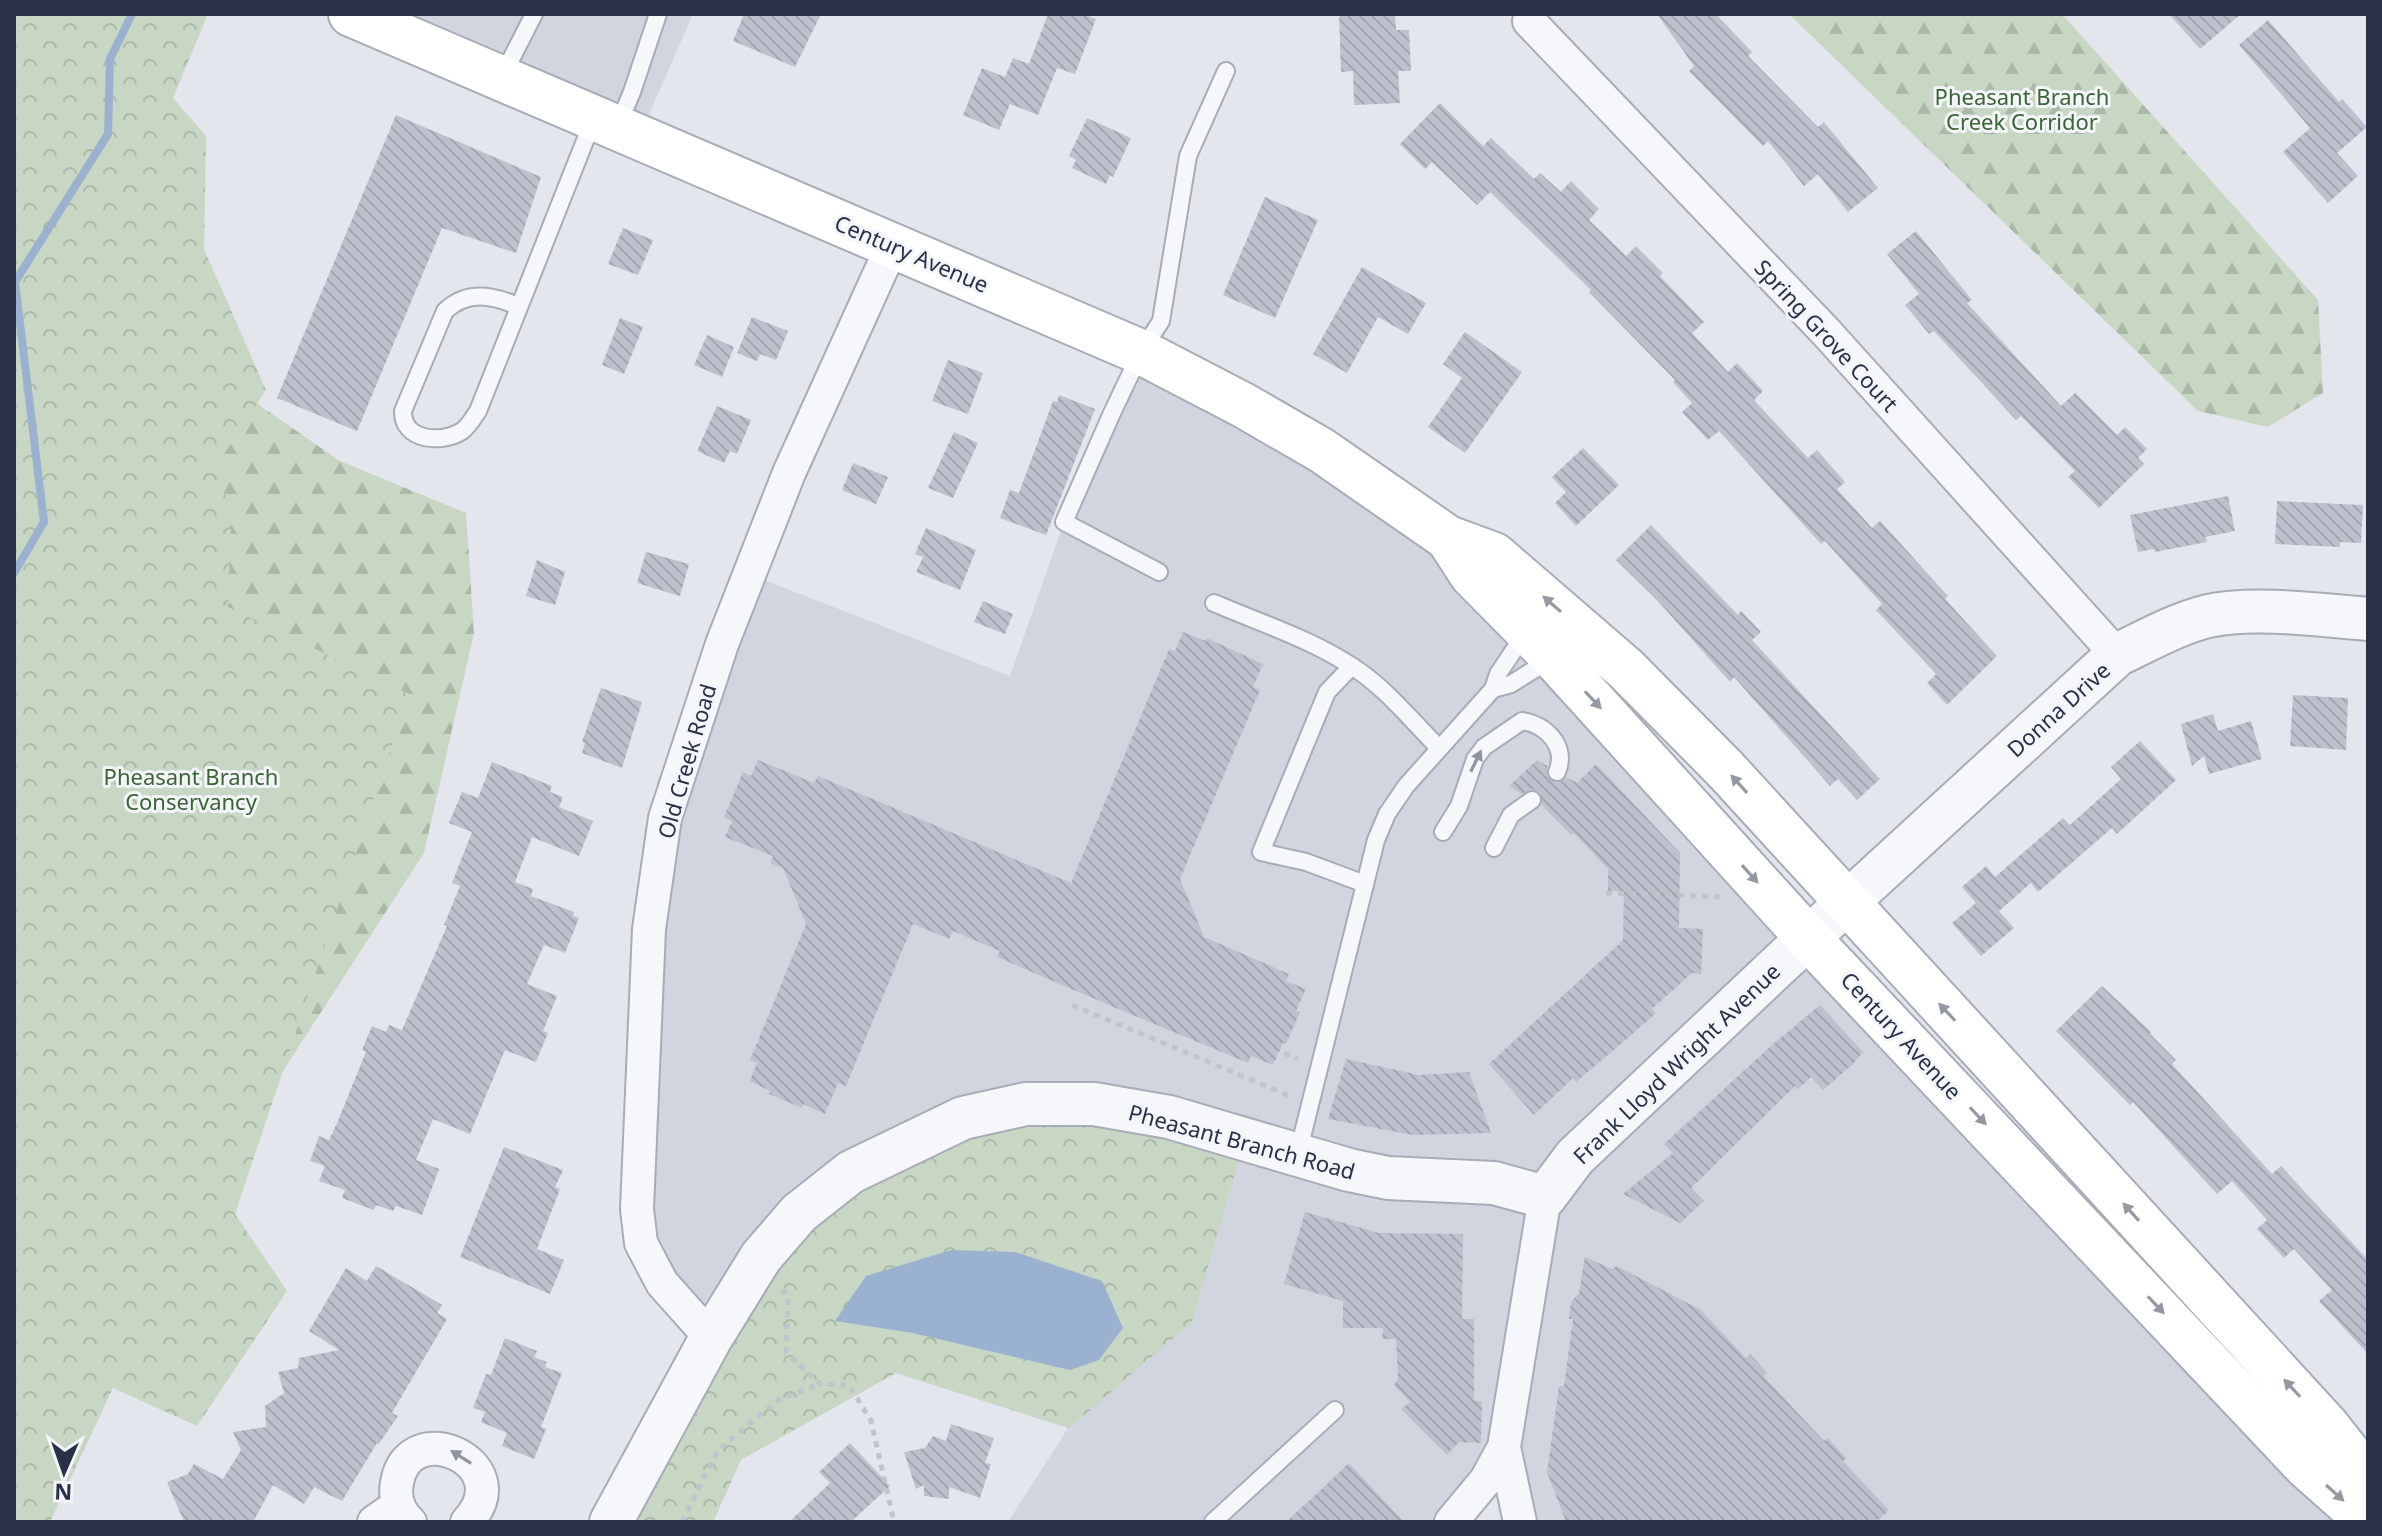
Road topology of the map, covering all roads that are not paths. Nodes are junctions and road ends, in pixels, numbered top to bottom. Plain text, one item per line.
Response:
1 (351, 14) edge
2 (534, 14) edge
3 (658, 14) edge
4 (1529, 21) dead end
5 (1226, 71) dead end
6 (502, 77) junction
7 (606, 122) junction
8 (893, 244) junction
9 (518, 306) junction
10 (1141, 352) junction
11 (1448, 538) junction
12 (1159, 572) dead end
13 (1214, 603) dead end
14 (2368, 619) edge
15 (1542, 646) junction
16 (2117, 655) junction
17 (1352, 666) junction
18 (1493, 689) junction
19 (1438, 747) junction
20 (1557, 772) dead end
21 (1532, 800) dead end
22 (1443, 832) dead end
23 (1494, 848) dead end
24 (1365, 884) junction
25 (1847, 903) junction
26 (1808, 938) junction
27 (1298, 1155) junction
28 (1545, 1197) junction
29 (711, 1338) junction
30 (1335, 1410) dead end
31 (1504, 1447) junction
32 (2368, 1478) edge
33 (394, 1516) edge
34 (2368, 1521) edge
35 (467, 1522) edge
36 (611, 1522) edge
37 (1213, 1522) edge
38 (1451, 1522) edge
39 (1520, 1522) edge

1 - 6 main road, Century Avenue
2 - 6 lane
3 - 7 lane
4 - 16 street, Spring Grove Court
5 - 10 lane
6 - 7 main road, Century Avenue
7 - 8 main road, Century Avenue
7 - 9 lane
8 - 10 main road, Century Avenue
8 - 29 street, Old Creek Road
9 - 9 lane
10 - 11 main road, Century Avenue
10 - 12 lane
11 - 15 main road, Century Avenue
25 -> 11 main road, Century Avenue
13 - 17 lane
14 - 16 street, Donna Drive
15 - 18 lane
15 - 18 lane
15 -> 26 main road, Century Avenue
16 - 25 street, Donna Drive
17 - 19 lane
17 - 24 lane
18 - 19 lane
19 - 24 lane
22 -> 20 lane
21 - 23 lane
24 - 27 lane
25 - 26 street, Donna Drive
32 -> 25 main road, Century Avenue
26 - 28 street, Frank Lloyd Wright Avenue
26 -> 34 main road, Century Avenue
27 - 28 street, Pheasant Branch Road
27 - 29 street, Pheasant Branch Road
28 - 31 street, Frank Lloyd Wright Avenue
29 - 36 street, Pheasant Branch Road
30 - 37 lane
31 - 38 street
31 - 39 street, Frank Lloyd Wright Avenue
35 -> 33 street

